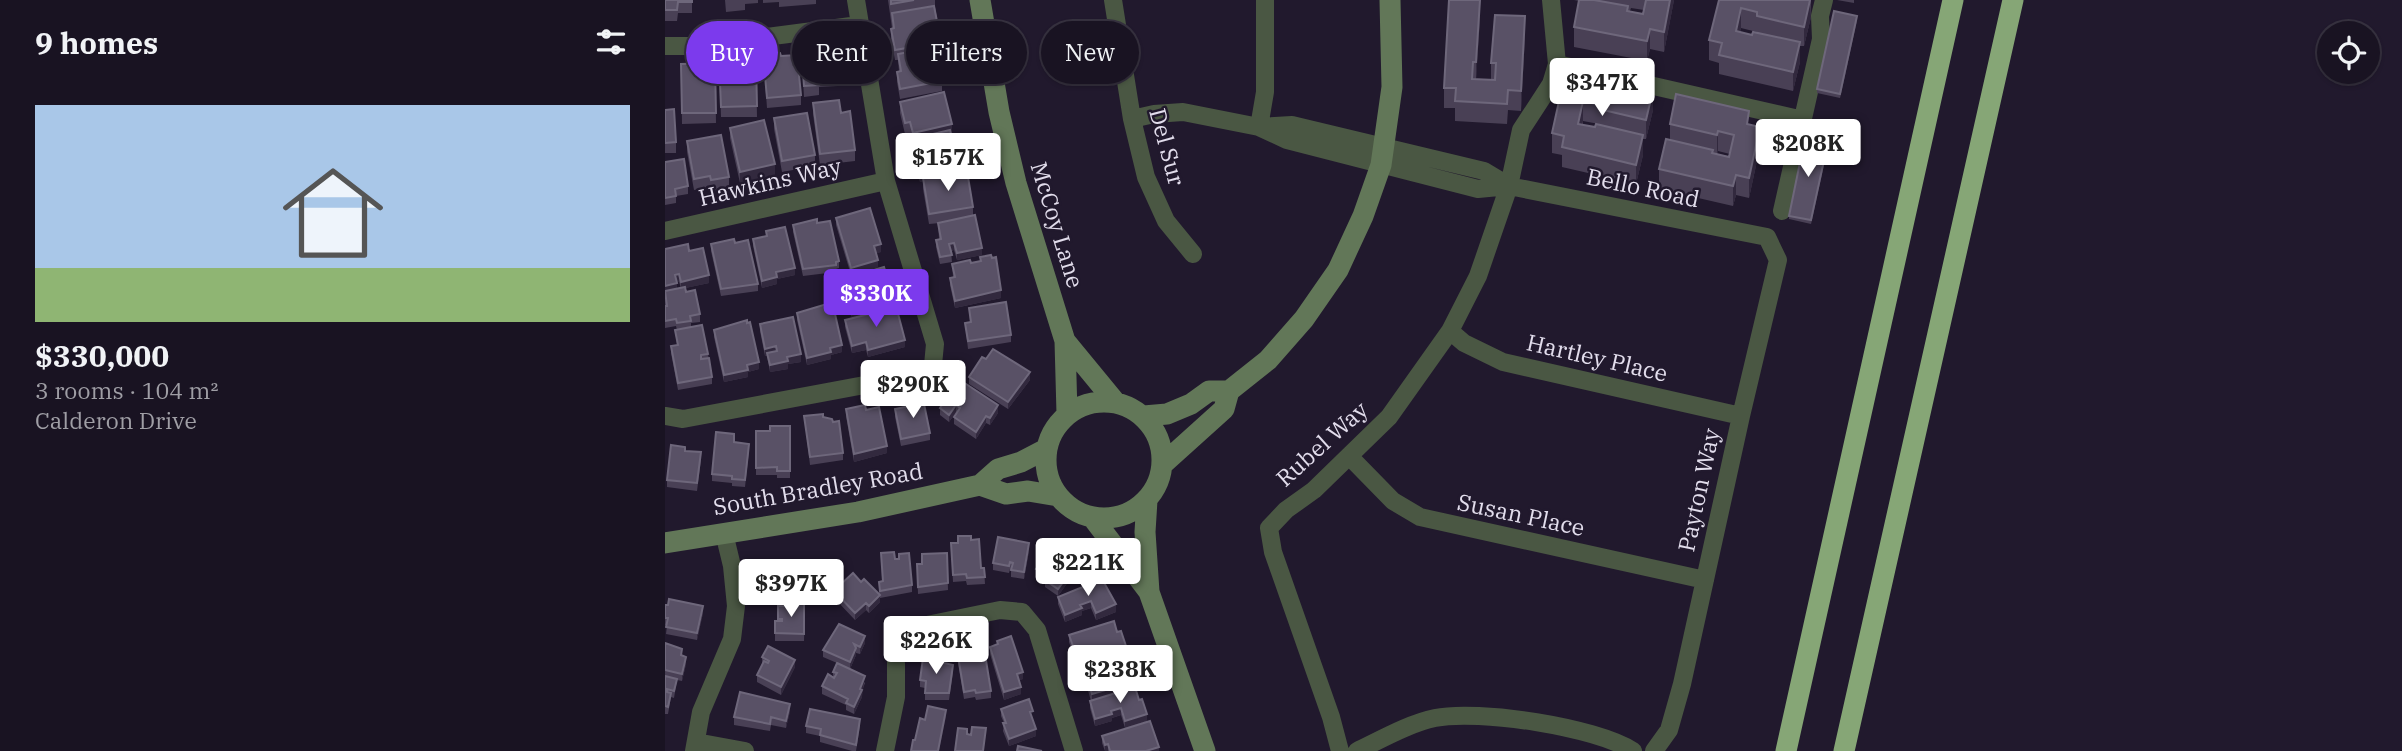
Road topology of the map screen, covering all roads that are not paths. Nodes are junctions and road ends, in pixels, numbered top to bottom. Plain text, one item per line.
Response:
1 (856, 0) edge
2 (980, 0) edge
3 (1113, 0) edge
4 (1265, 0) edge
5 (1390, 0) edge
6 (1551, 0) edge
7 (1823, 0) edge
8 (1953, 0) edge
9 (2013, 0) edge
10 (859, 21) edge
11 (792, 34) edge
12 (665, 46) edge
13 (1557, 64) junction
14 (869, 84) edge
15 (1132, 119) junction
16 (1803, 120) junction
17 (1259, 127) junction
18 (1383, 156) junction
19 (886, 181) junction
20 (1509, 186) junction
21 (1782, 211) dead end
22 (665, 231) edge
23 (1767, 237) joint
24 (1193, 254) dead end
25 (1450, 331) junction
26 (1065, 341) junction
27 (1229, 391) junction
28 (1115, 403) junction
29 (1067, 415) junction
30 (665, 416) edge
31 (1144, 416) junction
32 (1741, 416) junction
33 (1046, 449) junction
34 (1349, 456) junction
35 (1163, 464) junction
36 (980, 485) junction
37 (1058, 496) junction
38 (1147, 500) junction
39 (1091, 517) junction
40 (724, 533) junction
41 (665, 543) edge
42 (1705, 580) junction
43 (1149, 592) junction
44 (695, 747) edge
45 (745, 751) edge
46 (885, 751) edge
47 (1074, 751) edge
48 (1205, 751) edge
49 (1340, 751) edge
50 (1357, 751) edge
51 (1633, 751) edge
52 (1654, 751) edge
53 (1786, 751) edge
54 (1845, 751) edge

1 - 10 street
2 - 26 street, McCoy Lane
3 - 15 street, Del Sur
4 - 17 street
5 - 18 street
6 - 13 street
7 - 16 street
8 - 53 highway
9 - 54 highway
11 - 12 street
13 - 16 street
13 - 20 street, Rubel Way
14 - 19 street
15 - 17 street, Bello Road
15 - 24 street, Del Sur
16 - 21 street
17 - 18 street, Bello Road
18 - 20 street, Bello Road
18 - 27 street
19 - 22 street, Hawkins Way
19 - 30 street
20 - 23 street, Bello Road
20 - 25 street, Rubel Way
23 - 32 street, Payton Way
25 - 32 street, Hartley Place
25 - 34 street, Rubel Way
26 - 28 street, McCoy Lane
26 - 29 street, McCoy Lane
27 - 31 street
27 - 35 street
28 - 29 street
28 - 31 street
29 - 33 street
31 - 35 street
32 - 42 street, Payton Way
33 - 36 street, South Bradley Road
33 - 37 street
34 - 42 street, Susan Place
34 - 49 street, Rubel Way
35 - 38 street
36 - 37 street, South Bradley Road
36 - 40 street, South Bradley Road
37 - 39 street
38 - 39 street
38 - 43 street
39 - 43 street
40 - 41 street, South Bradley Road
40 - 44 street
42 - 52 street, Payton Way
43 - 48 street
44 - 45 street
46 - 47 street
50 - 51 street

